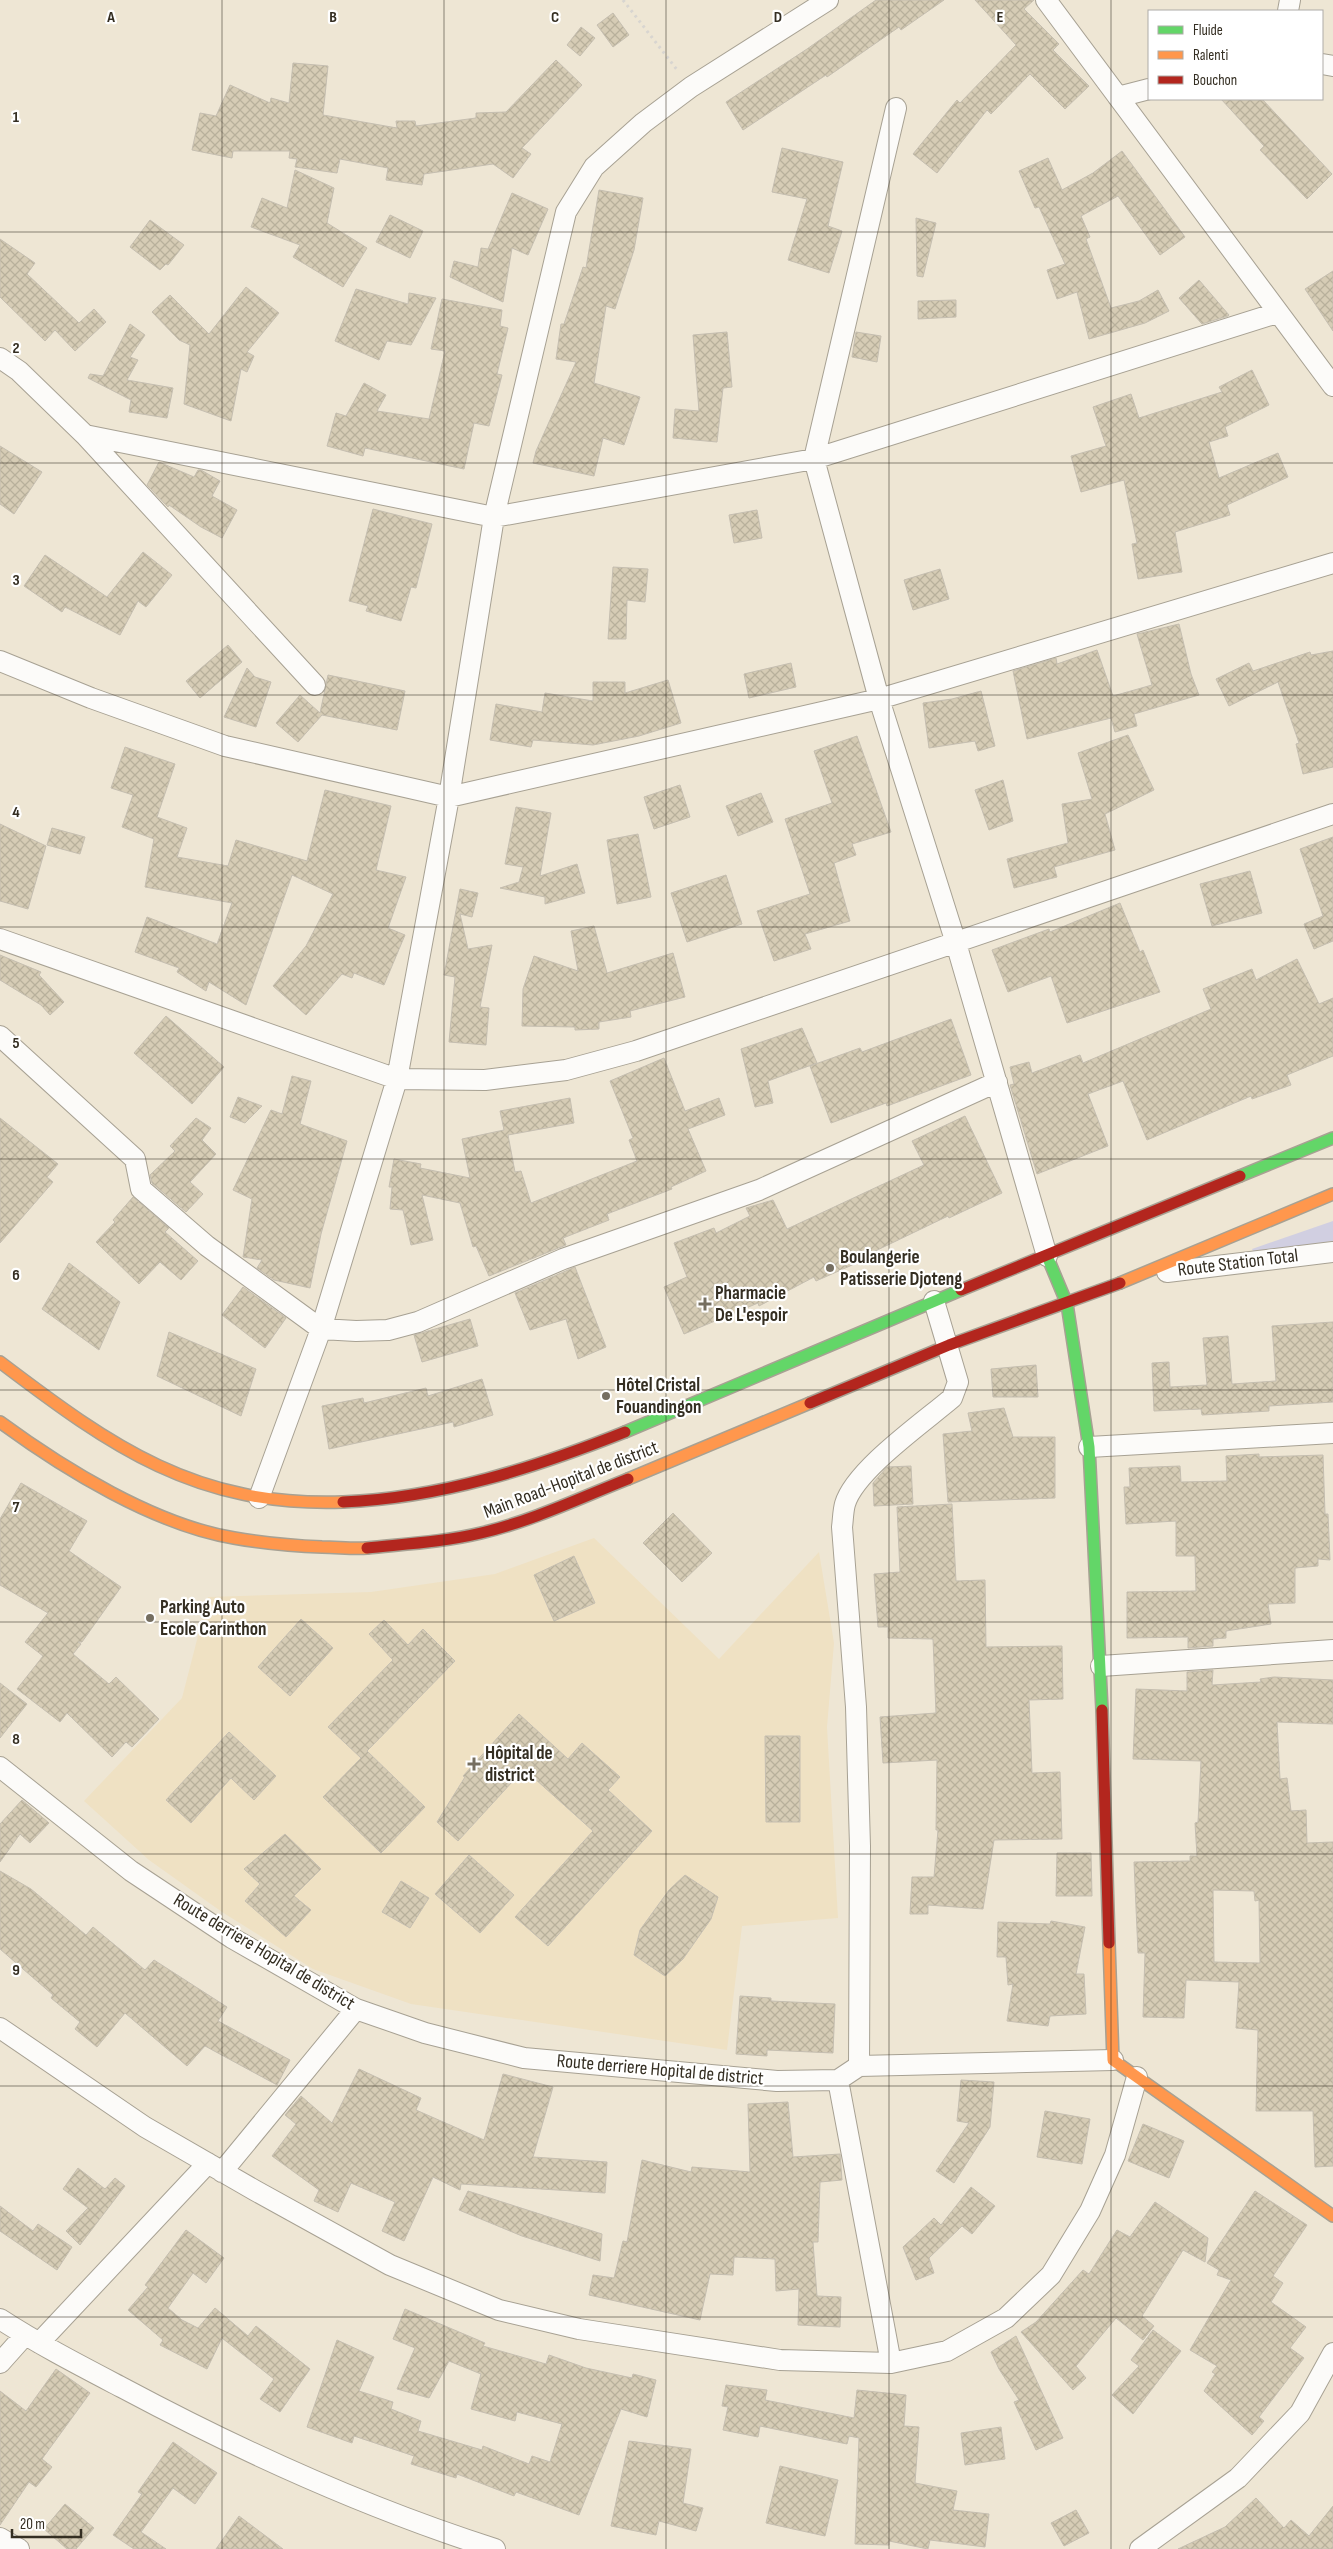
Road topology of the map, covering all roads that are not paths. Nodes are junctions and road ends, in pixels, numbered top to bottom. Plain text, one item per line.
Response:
1 (828, 0) edge
2 (1049, 2) edge
3 (1148, 89) edge
4 (1118, 97) junction
5 (896, 108) dead end
6 (1277, 313) junction
7 (0, 358) edge
8 (1333, 386) edge
9 (85, 436) junction
10 (814, 459) junction
11 (494, 518) junction
12 (1333, 563) edge
13 (0, 661) edge
14 (316, 685) dead end
15 (879, 699) junction
16 (449, 797) junction
17 (1333, 814) edge
18 (0, 939) edge
19 (956, 943) junction
20 (0, 1036) edge
21 (397, 1079) junction
22 (997, 1082) junction
23 (1333, 1138) edge
24 (1333, 1194) edge
25 (1333, 1252) edge
26 (1047, 1256) junction
27 (1143, 1275) junction
28 (934, 1301) junction
29 (1067, 1304) junction
30 (321, 1329) junction
31 (949, 1345) junction
32 (0, 1362) edge
33 (0, 1422) edge
34 (1333, 1433) edge
35 (1089, 1447) junction
36 (259, 1498) junction
37 (1333, 1650) edge
38 (1101, 1666) junction
39 (0, 1766) edge
40 (356, 2009) junction
41 (0, 2028) edge
42 (1113, 2060) junction
43 (859, 2066) junction
44 (1138, 2077) junction
45 (838, 2080) junction
46 (215, 2168) junction
47 (1333, 2216) edge
48 (0, 2319) edge
49 (32, 2339) junction
50 (1333, 2353) edge
51 (0, 2363) edge
52 (891, 2363) junction
53 (0, 2538) edge
54 (19, 2549) edge
55 (494, 2549) edge
56 (1140, 2549) edge

1 - 11 street
2 - 4 street
3 - 4 street
4 - 6 street
5 - 10 street
6 - 8 street
6 - 10 street
7 - 9 street
9 - 11 street
9 - 14 street
10 - 11 street
10 - 15 street
11 - 16 street
12 - 15 street
13 - 16 street
15 - 16 street
15 - 19 street
16 - 21 street
17 - 19 street
18 - 21 street
19 - 21 street
19 - 22 street
20 - 30 street
21 - 30 street
22 - 26 street
22 - 30 street
23 - 26 main road, Main Road-Hopital de district
24 - 27 main road, Main Road-Hopital de district
25 - 27 street, Route Station Total
26 - 28 main road, Main Road-Hopital de district
26 - 29 main road
27 - 29 main road, Main Road-Hopital de district
28 - 31 street
28 - 36 main road, Main Road-Hopital de district
29 - 31 main road, Main Road-Hopital de district
29 - 35 main road
30 - 36 street
31 - 33 main road, Main Road-Hopital de district
31 - 43 street
32 - 36 main road, Main Road-Hopital de district
34 - 35 street
35 - 38 main road
37 - 38 street
38 - 42 main road
39 - 40 street, Route derriere Hopital de district
40 - 45 street, Route derriere Hopital de district
40 - 46 street
41 - 46 street
42 - 43 street
42 - 44 main road
43 - 45 street
44 - 47 main road
44 - 52 street
45 - 52 street
46 - 49 street
46 - 52 street
48 - 49 street
49 - 51 street
49 - 55 street
50 - 56 street
53 - 54 street

